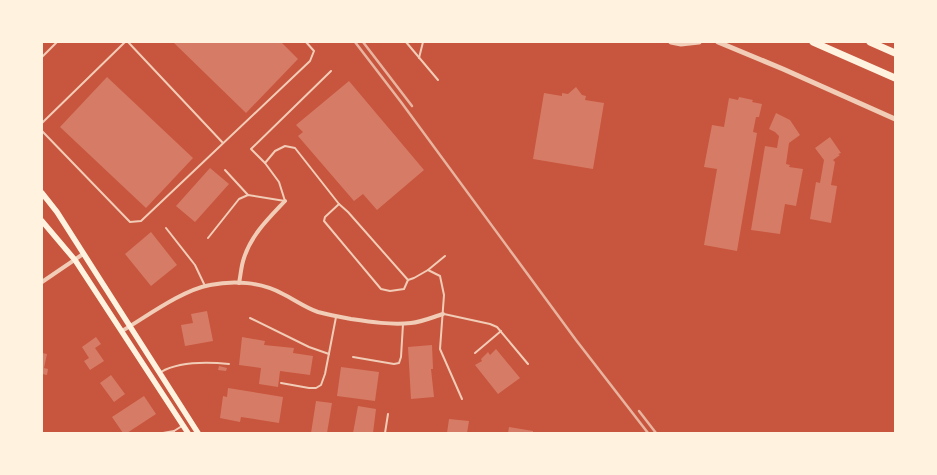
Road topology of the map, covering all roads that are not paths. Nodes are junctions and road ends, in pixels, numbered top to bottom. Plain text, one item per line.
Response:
1 (57, 42) edge
2 (127, 42) edge
3 (306, 42) edge
4 (406, 42) edge
5 (423, 42) edge
6 (670, 42) edge
7 (699, 42) edge
8 (718, 42) edge
9 (813, 42) edge
10 (870, 42) edge
11 (895, 53) edge
12 (42, 57) edge
13 (419, 58) junction
14 (331, 71) dead end
15 (895, 78) edge
16 (438, 80) dead end
17 (895, 118) edge
18 (42, 124) edge
19 (42, 131) edge
20 (223, 143) junction
21 (265, 163) junction
22 (225, 170) dead end
23 (42, 193) edge
24 (248, 195) junction
25 (286, 201) junction
26 (339, 204) junction
27 (42, 221) edge
28 (166, 228) dead end
29 (208, 238) dead end
30 (83, 254) junction
31 (445, 256) dead end
32 (75, 260) junction
33 (428, 270) junction
34 (408, 280) junction
35 (42, 282) edge
36 (240, 283) junction
37 (205, 286) junction
38 (443, 314) junction
39 (336, 316) junction
40 (250, 318) dead end
41 (403, 323) junction
42 (130, 326) junction
43 (122, 331) junction
44 (502, 331) junction
45 (475, 353) dead end
46 (329, 354) junction
47 (354, 357) dead end
48 (229, 364) dead end
49 (528, 364) dead end
50 (160, 373) junction
51 (281, 383) dead end
52 (462, 399) dead end
53 (388, 414) dead end
54 (183, 426) junction
55 (174, 432) edge
56 (163, 433) edge
57 (188, 433) edge
58 (198, 433) edge
59 (385, 433) edge

1 - 12 lane
2 - 18 lane
2 - 20 lane
3 - 20 lane
4 - 13 lane
5 - 13 lane
6 - 7 street
8 - 17 street
9 - 15 highway
10 - 11 highway
13 - 16 lane
14 - 21 lane
19 - 20 lane
21 - 25 lane
21 - 26 lane
22 - 24 lane
23 - 30 main road
24 - 25 lane
24 - 29 lane
25 - 36 street
26 - 34 lane
26 - 34 lane
27 - 32 main road
28 - 37 lane
30 - 32 street
30 - 42 main road
31 - 33 lane
32 - 35 street
32 - 43 main road
33 - 34 lane
33 - 38 lane
36 - 37 street
36 - 39 street
37 - 42 street
38 - 41 street
38 - 44 lane
38 - 52 lane
39 - 41 street
39 - 46 lane
40 - 46 lane
41 - 47 lane
42 - 43 street
42 - 50 main road
43 - 54 main road
44 - 45 lane
44 - 49 lane
46 - 51 lane
48 - 50 lane
50 - 58 main road
53 - 59 lane
54 - 55 lane
54 - 57 main road
55 - 56 lane

